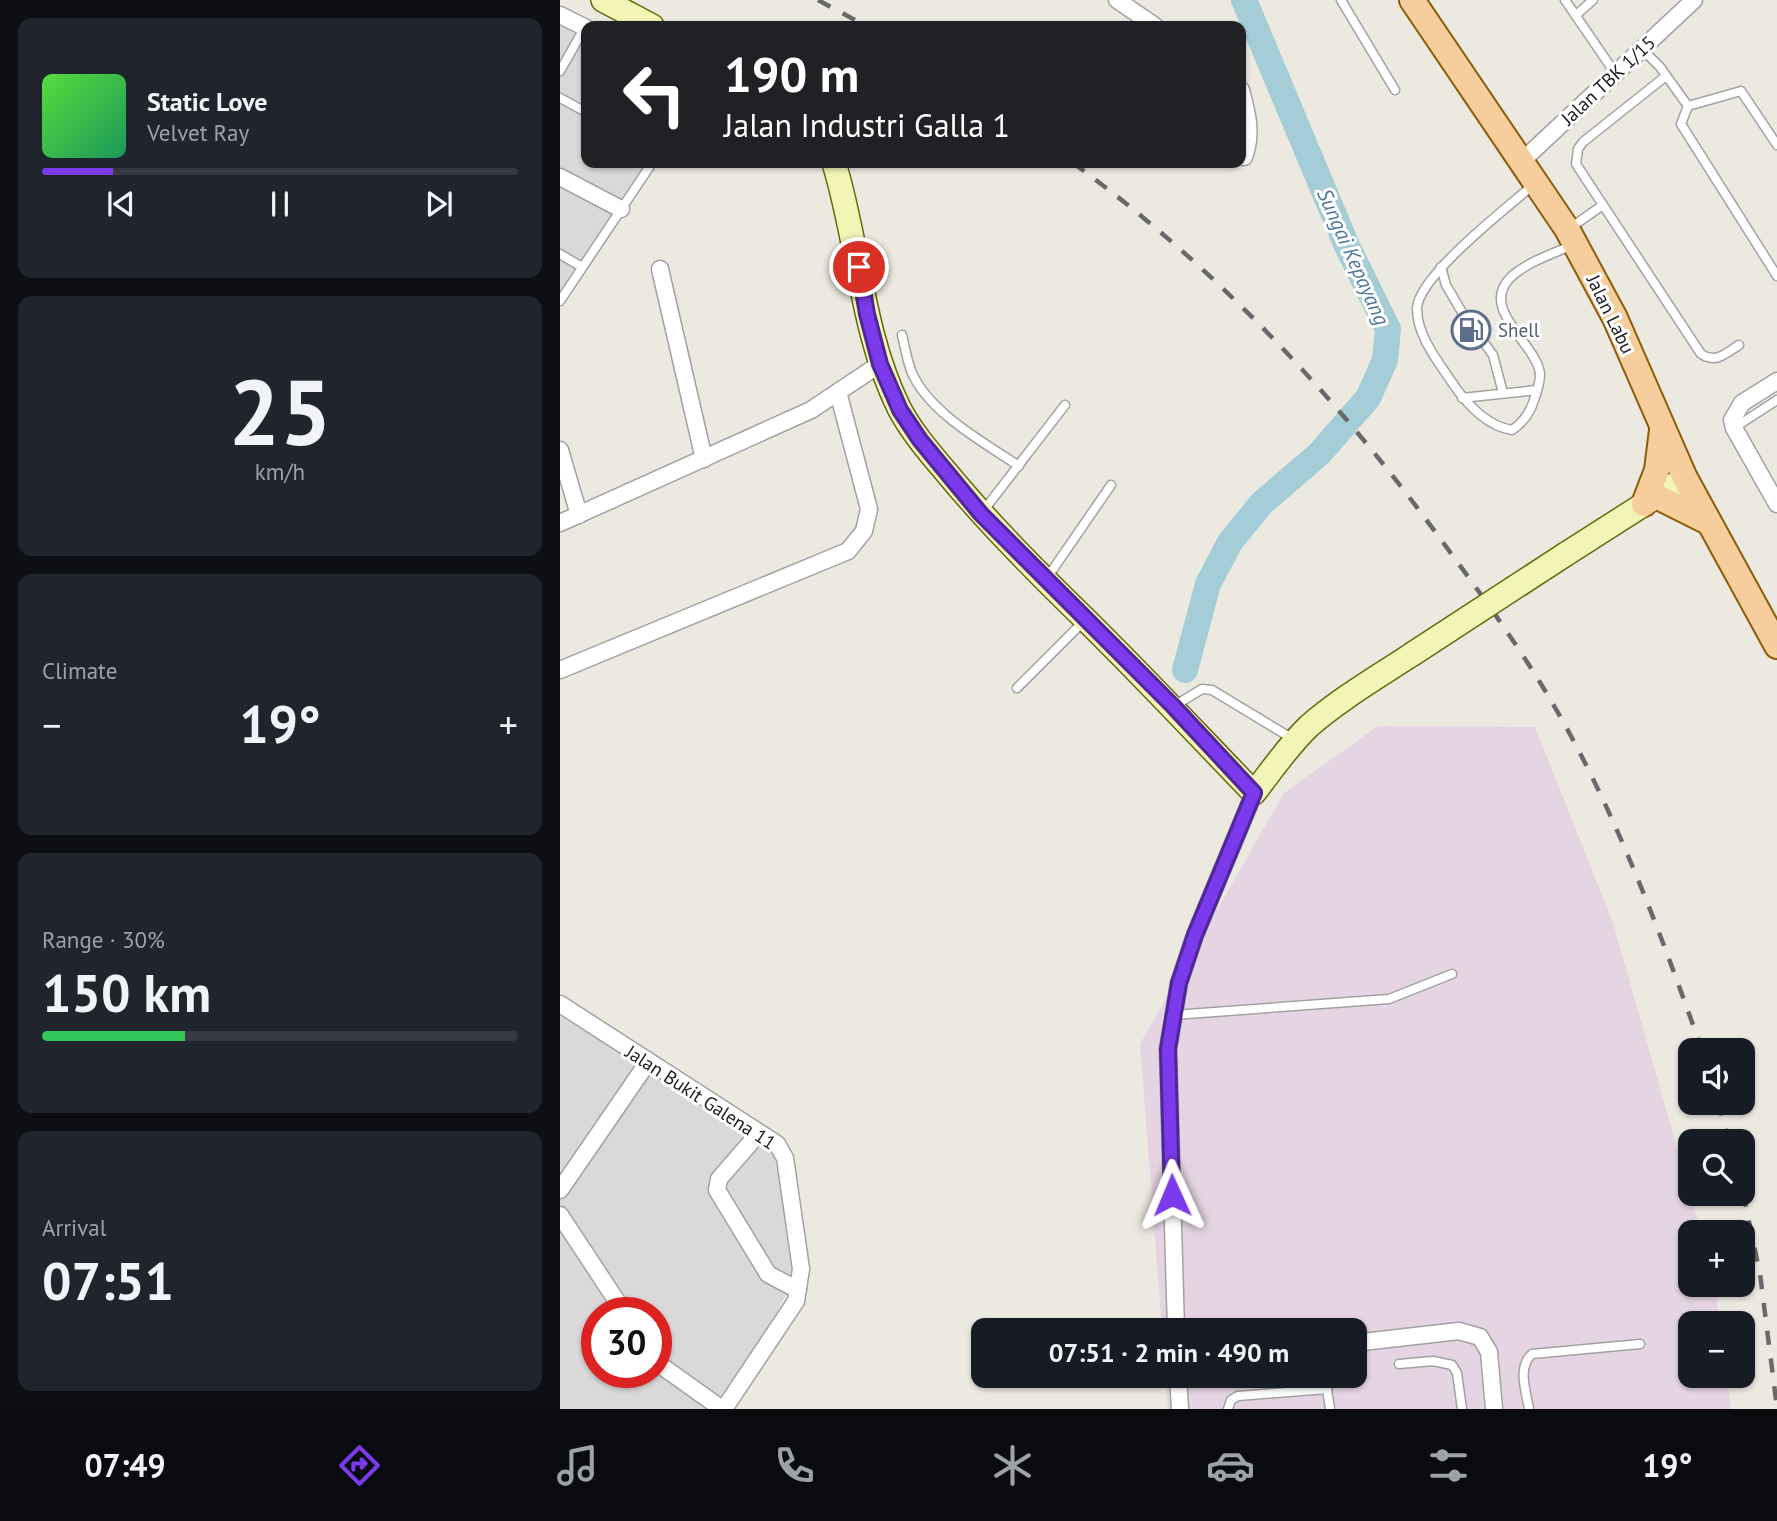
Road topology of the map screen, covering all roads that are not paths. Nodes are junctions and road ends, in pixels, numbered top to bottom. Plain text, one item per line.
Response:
1 (603, 0) edge
2 (1117, 0) edge
3 (1341, 0) edge
4 (1412, 0) edge
5 (1565, 0) edge
6 (1593, 0) edge
7 (1694, 0) edge
8 (560, 15) edge
9 (1576, 15) junction
10 (643, 21) edge
11 (1148, 21) edge
12 (581, 26) edge
13 (581, 35) edge
14 (1642, 49) junction
15 (560, 71) edge
16 (1615, 73) junction
17 (1666, 76) junction
18 (1395, 90) dead end
19 (560, 98) edge
20 (1688, 106) junction
21 (581, 109) edge
22 (1246, 112) edge
23 (1777, 145) edge
24 (1246, 150) edge
25 (1522, 161) junction
26 (649, 168) edge
27 (836, 168) edge
28 (560, 177) edge
29 (1536, 182) junction
30 (1603, 205) junction
31 (621, 209) junction
32 (1571, 237) junction
33 (560, 254) edge
34 (582, 267) junction
35 (1441, 268) junction
36 (660, 269) dead end
37 (1777, 276) edge
38 (560, 301) edge
39 (902, 335) dead end
40 (1739, 345) dead end
41 (880, 364) junction
42 (1777, 381) edge
43 (1537, 390) junction
44 (838, 392) junction
45 (1503, 393) junction
46 (1462, 398) junction
47 (1777, 400) edge
48 (1065, 405) dead end
49 (1662, 427) junction
50 (1734, 428) junction
51 (560, 450) edge
52 (704, 459) junction
53 (1019, 466) junction
54 (1685, 478) junction
55 (1111, 485) dead end
56 (1650, 500) junction
57 (1777, 504) edge
58 (981, 514) junction
59 (579, 515) junction
60 (1706, 521) junction
61 (560, 523) edge
62 (1045, 580) junction
63 (1086, 620) junction
64 (1777, 646) edge
65 (560, 670) edge
66 (1017, 688) dead end
67 (1173, 706) junction
68 (1296, 740) junction
69 (1254, 793) junction
70 (1452, 974) dead end
71 (560, 1004) edge
72 (1174, 1015) junction
73 (648, 1062) junction
74 (759, 1133) junction
75 (560, 1190) edge
76 (560, 1215) edge
77 (798, 1290) junction
78 (614, 1297) edge
79 (1176, 1318) edge
80 (1367, 1342) edge
81 (1640, 1344) dead end
82 (1399, 1364) dead end
83 (672, 1373) edge
84 (1179, 1388) edge
85 (1327, 1389) joint
86 (723, 1409) edge
87 (1180, 1409) edge
88 (1228, 1409) edge
89 (1330, 1409) edge
90 (1462, 1409) edge
91 (1494, 1409) edge
92 (1529, 1409) edge

1 - 10 main road
2 - 11 street
3 - 18 lane
4 - 25 main road, Jalan Labu
5 - 9 lane
6 - 9 lane
7 - 14 street, Jalan TBK 1/15
8 - 12 street
9 - 16 lane
13 - 15 lane
14 - 16 street, Jalan TBK 1/15
14 - 17 lane
16 - 25 street, Jalan TBK 1/15
17 - 20 lane
17 - 30 lane
19 - 21 lane
20 - 23 lane
20 - 37 lane
22 - 24 street
25 - 29 main road, Jalan Labu
26 - 31 lane
27 - 41 main road
28 - 31 street
29 - 32 main road, Jalan Labu
29 - 35 lane
30 - 32 lane
30 - 40 lane
31 - 34 lane
32 - 43 lane
32 - 49 main road, Jalan Labu
33 - 34 lane
34 - 38 lane
35 - 45 lane
35 - 46 lane
36 - 52 street
39 - 53 lane
41 - 44 street
41 - 58 main road
42 - 50 street
43 - 45 lane
43 - 46 lane
44 - 52 street
44 - 65 street
45 - 46 lane
47 - 50 lane
48 - 53 lane
49 - 54 main road, Jalan Labu
49 - 56 main road
50 - 57 street
51 - 59 street
52 - 59 street
53 - 58 lane
54 - 56 main road
54 - 60 main road, Jalan Labu
55 - 62 lane
56 - 60 main road
56 - 68 main road, bridge
58 - 62 main road
59 - 61 street
60 - 64 main road, Jalan Labu
62 - 63 main road
63 - 66 lane
63 - 67 main road
67 - 68 lane
67 - 69 main road
68 - 69 main road
69 - 72 street
70 - 72 lane
71 - 73 street, Jalan Bukit Galena 11
72 - 79 street
73 - 74 street, Jalan Bukit Galena 11
73 - 75 street
74 - 77 street, Jalan Bukit Galena 11
74 - 77 street
76 - 78 street
77 - 86 street, Jalan Bukit Galena 11
80 - 91 street
81 - 92 lane
82 - 90 lane
83 - 86 street
84 - 87 street
85 - 88 lane
85 - 89 lane

